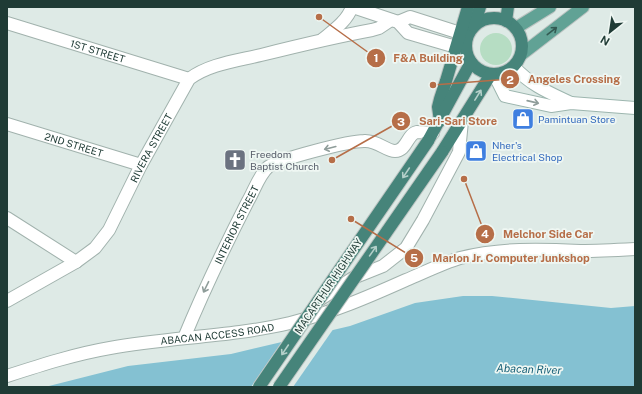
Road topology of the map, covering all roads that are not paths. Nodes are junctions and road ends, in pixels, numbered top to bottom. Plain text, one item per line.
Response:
1 (352, 7) edge
2 (468, 7) edge
3 (480, 7) edge
4 (508, 7) edge
5 (550, 7) edge
6 (583, 7) edge
7 (394, 21) junction
8 (506, 21) junction
9 (7, 23) edge
10 (474, 26) junction
11 (516, 28) junction
12 (460, 33) junction
13 (322, 40) junction
14 (456, 47) junction
15 (522, 54) junction
16 (471, 62) junction
17 (514, 67) junction
18 (492, 74) junction
19 (188, 79) junction
20 (571, 103) junction
21 (635, 108) edge
22 (440, 121) junction
23 (462, 121) junction
24 (7, 124) edge
25 (430, 137) junction
26 (141, 165) junction
27 (7, 218) edge
28 (635, 250) edge
29 (76, 262) junction
30 (347, 282) junction
31 (7, 301) edge
32 (348, 305) junction
33 (289, 323) junction
34 (184, 338) junction
35 (7, 376) edge
36 (259, 387) edge
37 (280, 387) edge

1 - 7 street
1 - 13 street
2 - 12 highway
3 - 10 highway
4 - 8 highway
5 - 11 main road
15 -> 6 main road
7 - 12 street
7 - 13 street
7 - 14 street
8 - 10 highway
8 - 11 highway
9 - 19 street, 1ST STREET
10 - 16 highway
11 - 15 highway
12 - 14 highway
13 - 19 street
14 - 22 highway
15 - 17 highway
16 - 18 highway
16 - 22 highway, MACARTHUR HIGHWAY
17 - 18 highway
17 - 20 street
18 -> 20 street
23 -> 18 highway, MACARTHUR HIGHWAY
19 - 26 street, RIVERA STREET
20 - 21 street
22 - 25 highway, MACARTHUR HIGHWAY
23 - 30 street
37 -> 23 highway, MACARTHUR HIGHWAY, bridge
24 - 26 street, 2ND STREET
25 -> 34 street, INTERIOR STREET
25 -> 36 highway, MACARTHUR HIGHWAY, bridge
26 - 29 street, RIVERA STREET
27 - 29 street
28 - 32 street, ABACAN ACCESS ROAD
29 - 31 street, RIVERA STREET
30 - 32 street
30 - 33 street
32 - 33 street, ABACAN ACCESS ROAD
33 - 34 street, ABACAN ACCESS ROAD
34 - 35 street, ABACAN ACCESS ROAD

